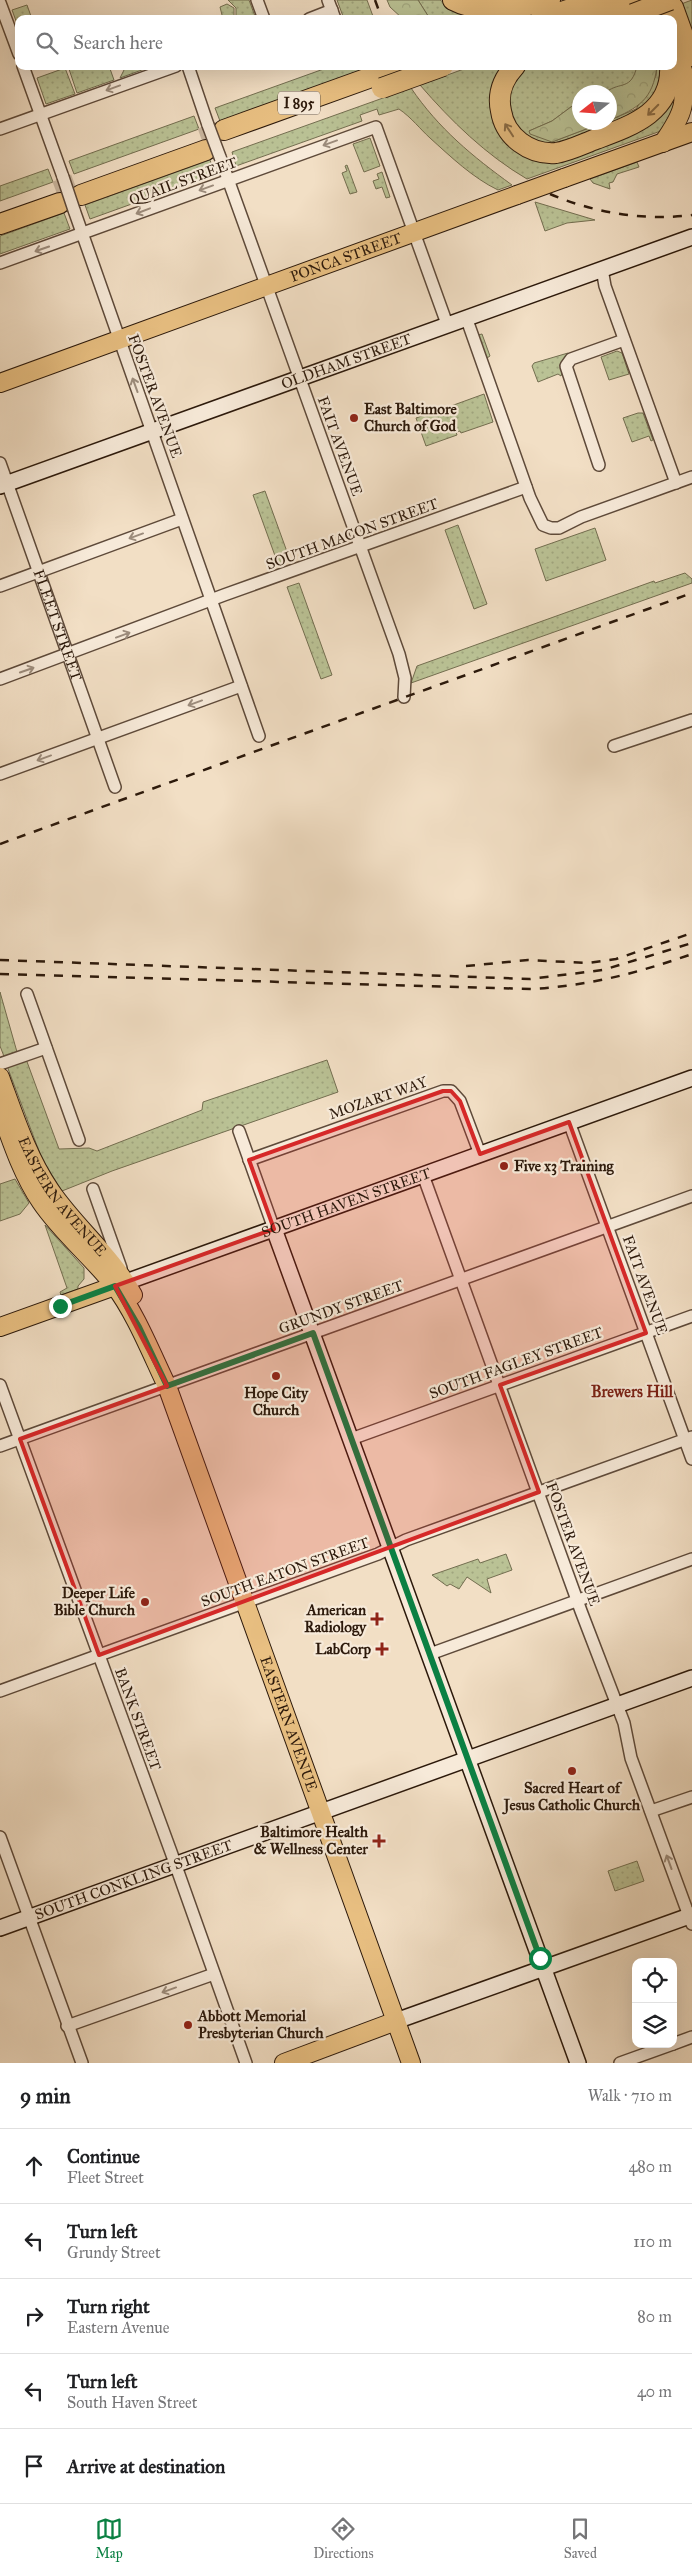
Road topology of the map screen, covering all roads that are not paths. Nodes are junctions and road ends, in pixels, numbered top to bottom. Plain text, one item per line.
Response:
1 (257, 0) edge
2 (453, 0) edge
3 (550, 0) edge
4 (597, 0) edge
5 (0, 3) edge
6 (630, 9) edge
7 (332, 10) edge
8 (666, 11) edge
9 (263, 15) edge
10 (319, 15) edge
11 (553, 15) edge
12 (602, 15) edge
13 (4, 23) edge
14 (15, 46) edge
15 (677, 49) edge
16 (681, 63) edge
17 (24, 70) edge
18 (165, 70) edge
19 (189, 70) edge
20 (396, 70) edge
21 (427, 70) edge
22 (512, 70) edge
23 (677, 70) edge
24 (378, 82) junction
25 (692, 95) edge
26 (41, 114) junction
27 (0, 129) edge
28 (692, 132) edge
29 (214, 141) junction
30 (663, 143) junction
31 (228, 180) junction
32 (69, 193) junction
33 (0, 211) edge
34 (0, 224) edge
35 (414, 233) junction
36 (83, 234) junction
37 (692, 236) edge
38 (0, 263) edge
39 (602, 269) junction
40 (265, 286) junction
41 (466, 318) junction
42 (446, 324) junction
43 (119, 339) junction
44 (624, 340) junction
45 (299, 379) junction
46 (0, 383) edge
47 (152, 431) junction
48 (0, 463) edge
49 (599, 464) dead end
50 (692, 477) edge
51 (676, 483) junction
52 (4, 485) edge
53 (526, 487) junction
54 (182, 519) junction
55 (361, 546) junction
56 (39, 572) junction
57 (0, 586) edge
58 (211, 601) junction
59 (68, 655) junction
60 (0, 680) edge
61 (241, 686) junction
62 (404, 697) dead end
63 (692, 720) edge
64 (259, 736) dead end
65 (98, 738) junction
66 (614, 746) dead end
67 (0, 774) edge
68 (115, 788) dead end
69 (27, 994) dead end
70 (46, 1048) junction
71 (0, 1064) edge
72 (0, 1077) edge
73 (692, 1078) edge
74 (0, 1108) edge
75 (569, 1122) junction
76 (239, 1131) dead end
77 (79, 1140) dead end
78 (480, 1154) junction
79 (249, 1160) junction
80 (423, 1175) junction
81 (93, 1189) dead end
82 (692, 1196) edge
83 (608, 1226) junction
84 (274, 1228) junction
85 (461, 1279) junction
86 (120, 1284) junction
87 (692, 1316) edge
88 (0, 1328) edge
89 (313, 1333) junction
90 (646, 1333) junction
91 (0, 1385) edge
92 (500, 1385) junction
93 (167, 1386) junction
94 (20, 1439) junction
95 (351, 1439) junction
96 (689, 1439) edge
97 (0, 1446) edge
98 (692, 1459) edge
99 (539, 1492) junction
100 (391, 1548) junction
101 (692, 1559) edge
102 (577, 1601) junction
103 (245, 1602) junction
104 (430, 1654) junction
105 (99, 1655) junction
106 (692, 1678) edge
107 (0, 1692) edge
108 (617, 1704) junction
109 (468, 1758) junction
110 (692, 1797) edge
111 (321, 1812) junction
112 (651, 1812) junction
113 (0, 1837) edge
114 (176, 1864) junction
115 (29, 1918) junction
116 (691, 1918) edge
117 (0, 1928) edge
118 (544, 1968) junction
119 (214, 1974) junction
120 (396, 2021) junction
121 (67, 2026) junction
122 (692, 2037) edge
123 (677, 2043) edge
124 (662, 2048) edge
125 (82, 2063) edge
126 (246, 2063) edge
127 (284, 2063) edge
128 (411, 2063) edge
129 (578, 2063) edge
130 (620, 2063) edge

1 - 9 street
2 - 3 highway
4 - 11 highway
5 - 13 street
6 - 8 highway, bridge
6 - 12 highway
7 - 10 street
13 - 14 street
15 - 16 main road
16 - 25 main road
16 - 30 main road
17 - 26 street, FOSTER AVENUE
18 -> 26 street
19 - 29 street, FAIT AVENUE
20 - 24 highway, I 895
21 - 24 highway, I 895, bridge
23 -> 22 highway
24 - 29 highway, I 895
26 - 27 street
26 - 32 street, FOSTER AVENUE
28 - 30 main road, PONCA STREET
29 - 31 street, FAIT AVENUE
29 - 32 highway, I 895
30 - 35 main road, PONCA STREET, bridge
35 -> 31 street, QUAIL STREET
31 -> 36 street, QUAIL STREET
31 - 40 street, FAIT AVENUE
32 - 33 highway, I 895
32 - 34 highway, I 895
32 - 36 street, FOSTER AVENUE
35 - 40 main road, PONCA STREET
35 - 42 street
36 -> 38 street, QUAIL STREET
36 - 43 street, FOSTER AVENUE
37 - 39 street, OLDHAM STREET
39 - 41 street, OLDHAM STREET
39 - 44 street
40 - 43 main road, PONCA STREET
40 - 45 street, FAIT AVENUE
41 - 42 street, OLDHAM STREET
41 - 53 street
42 - 45 street, OLDHAM STREET
43 - 46 main road, PONCA STREET
47 -> 43 street, FOSTER AVENUE
44 - 49 street
44 - 51 street
45 - 47 street, OLDHAM STREET
45 - 55 street, FAIT AVENUE
47 - 52 street, OLDHAM STREET
47 - 54 street, FOSTER AVENUE
48 - 52 street, FLEET STREET
50 - 51 street
51 - 53 street
52 - 56 street, FLEET STREET
53 - 55 street, SOUTH MACON STREET
54 -> 56 street
54 - 58 street, FOSTER AVENUE
55 - 58 street, SOUTH MACON STREET
55 - 62 street, FAIT AVENUE
56 - 57 street
56 - 59 street, FLEET STREET
59 -> 58 street, SOUTH MACON STREET
58 - 61 street, FOSTER AVENUE
60 -> 59 street, SOUTH MACON STREET
59 - 65 street, FLEET STREET
61 - 64 street, FOSTER AVENUE
61 -> 65 street
63 - 66 street
65 -> 67 street
65 - 68 street, FLEET STREET
69 - 70 street
70 - 71 street
70 - 77 street
72 - 86 main road, EASTERN AVENUE
73 - 75 street, SOUTH HAVEN STREET
74 - 86 main road, EASTERN AVENUE
75 - 78 street, SOUTH HAVEN STREET
75 - 83 street, FAIT AVENUE
76 - 79 street
78 - 79 street, MOZART WAY
78 - 80 street, SOUTH HAVEN STREET
79 - 84 street
80 - 84 street, SOUTH HAVEN STREET
80 - 85 street, FOSTER AVENUE
81 - 86 street, EASTERN AVENUE
82 - 83 street, GRUNDY STREET
83 - 85 street, GRUNDY STREET
83 - 90 street, FAIT AVENUE
84 - 86 street, SOUTH HAVEN STREET
84 - 89 street
85 - 89 street, GRUNDY STREET
85 - 92 street, FOSTER AVENUE
86 - 88 main road, SOUTH HAVEN STREET
86 - 93 main road, EASTERN AVENUE
87 - 90 street, SOUTH FAGLEY STREET
89 - 93 street, GRUNDY STREET
89 - 95 street
90 - 92 street, SOUTH FAGLEY STREET
90 - 96 street, FAIT AVENUE
91 - 94 street, BANK STREET
92 - 95 street, SOUTH FAGLEY STREET
92 - 99 street, FOSTER AVENUE
93 - 94 street, GRUNDY STREET
93 - 103 main road, EASTERN AVENUE
94 - 97 street, GRUNDY STREET
94 - 105 street, BANK STREET
95 - 100 street
96 - 98 street, FAIT AVENUE
96 - 99 street, SOUTH EATON STREET
99 - 100 street, SOUTH EATON STREET
99 - 102 street, FOSTER AVENUE
100 - 103 street, SOUTH EATON STREET
100 - 104 street
101 - 102 street
102 - 104 street
102 - 108 street, FOSTER AVENUE
103 - 105 street, SOUTH EATON STREET
103 - 111 main road, EASTERN AVENUE
104 - 109 street
105 - 107 street, SOUTH EATON STREET
105 - 114 street, BANK STREET
106 - 108 street, SOUTH CONKLING STREET
108 - 109 street, SOUTH CONKLING STREET
108 - 112 street, FOSTER AVENUE
109 - 111 street, SOUTH CONKLING STREET
109 - 118 street
110 - 112 street
111 - 114 street, SOUTH CONKLING STREET
111 - 120 main road, EASTERN AVENUE
116 -> 112 street, FOSTER AVENUE
113 - 115 street
114 - 115 street, SOUTH CONKLING STREET
114 - 119 street, BANK STREET
115 - 117 street, SOUTH CONKLING STREET
115 - 121 street
116 - 118 street
118 - 120 street
118 - 129 street
119 -> 121 street
119 - 126 street, BANK STREET
120 - 127 main road
120 - 128 main road, EASTERN AVENUE
121 - 125 street
122 - 123 street
124 - 130 street

